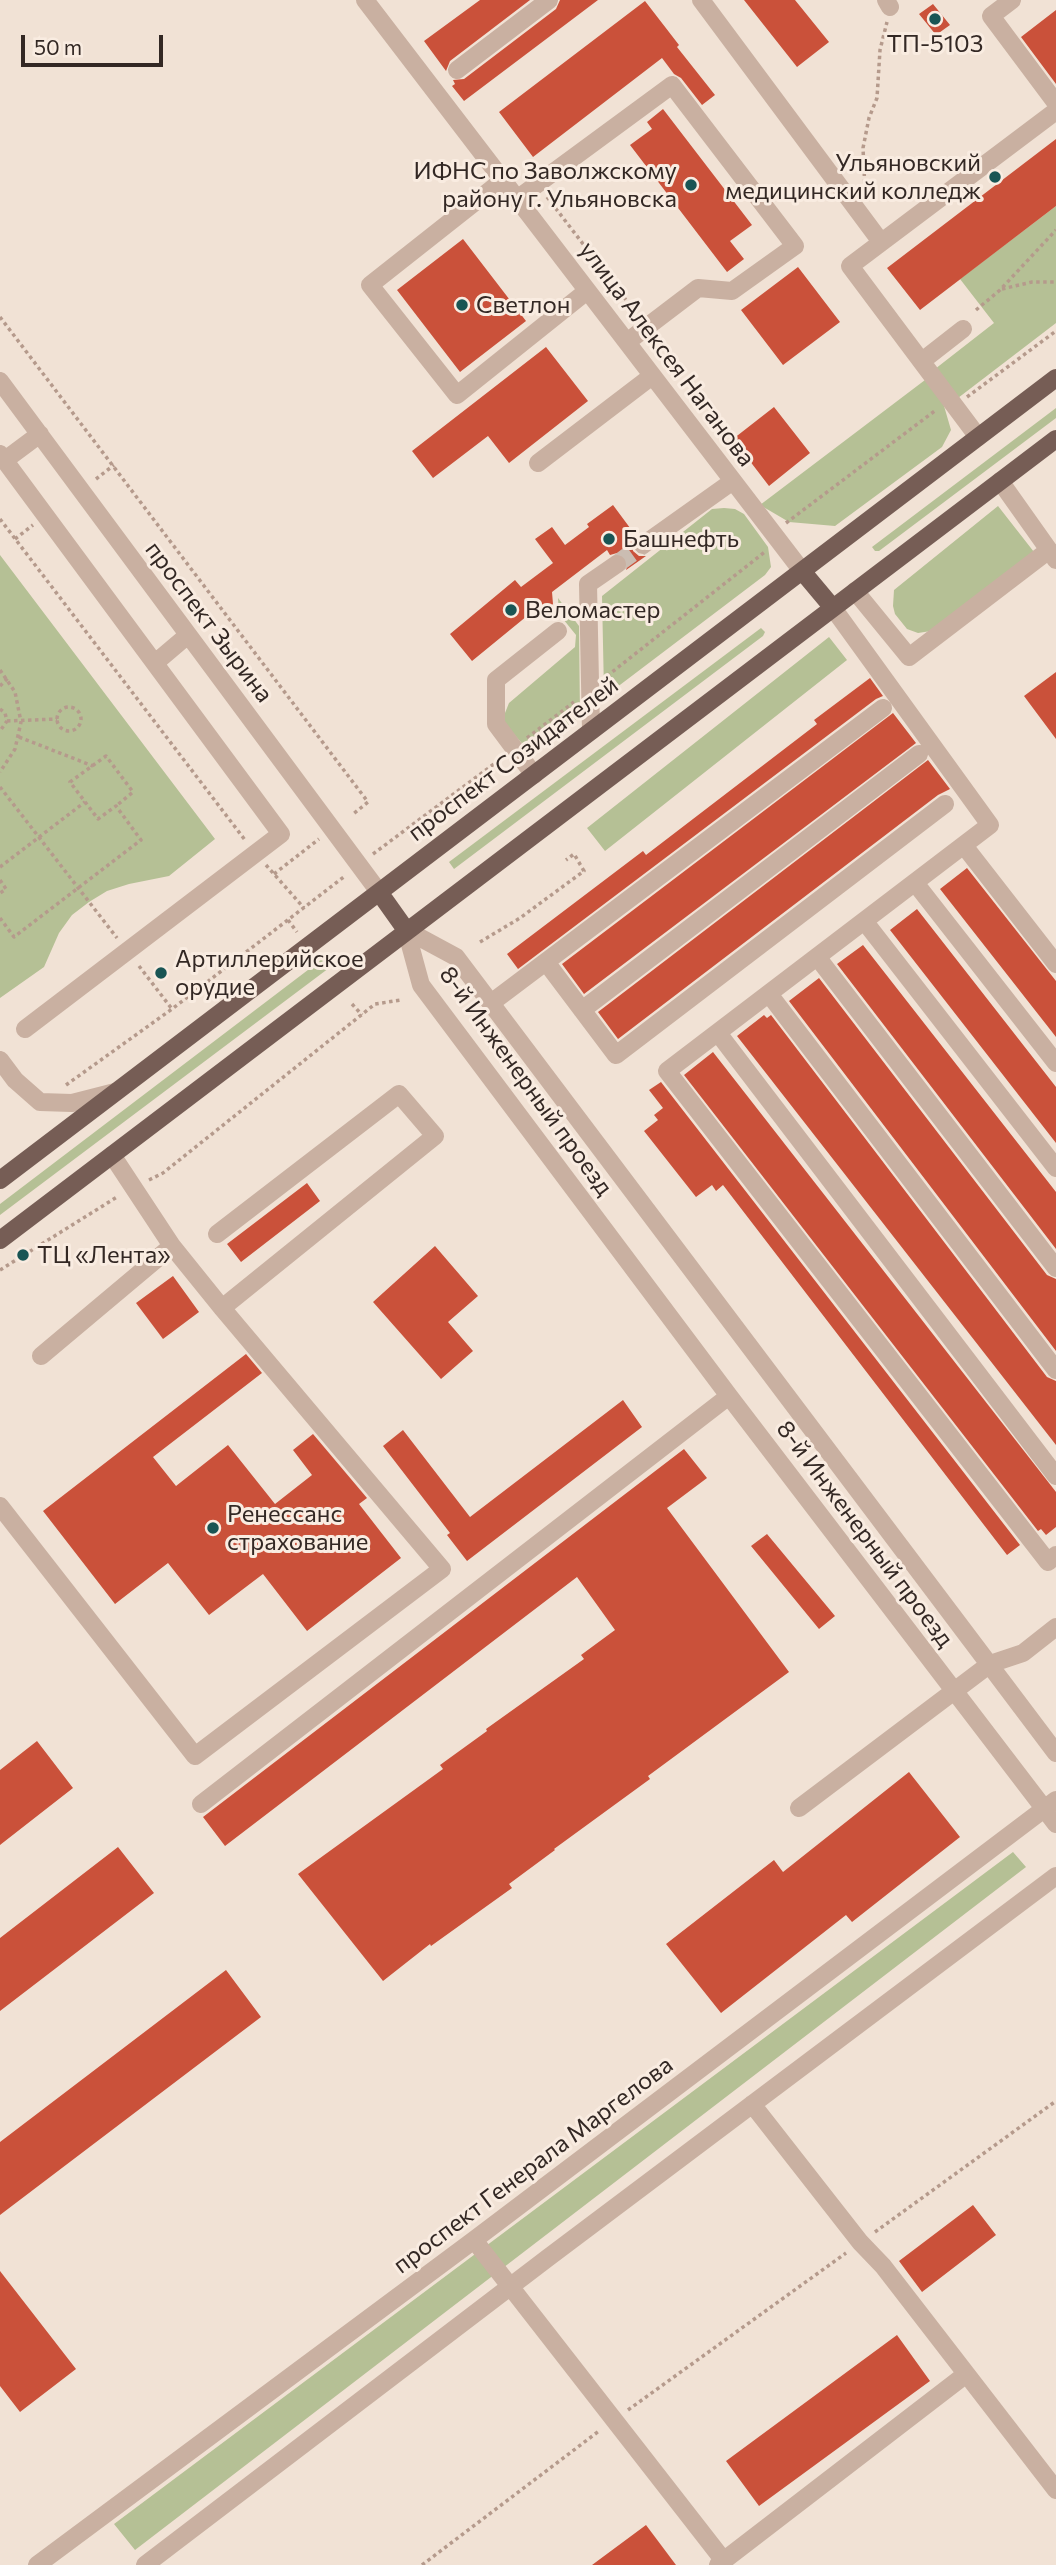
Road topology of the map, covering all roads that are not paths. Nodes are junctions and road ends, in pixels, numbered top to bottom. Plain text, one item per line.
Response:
1 (365, 0) edge
2 (549, 0) edge
3 (701, 0) edge
4 (1012, 0) edge
5 (457, 70) dead end
6 (1056, 103) edge
7 (1056, 111) edge
8 (503, 180) junction
9 (517, 199) junction
10 (881, 242) junction
11 (587, 291) junction
12 (963, 329) dead end
13 (627, 342) junction
14 (922, 362) junction
15 (652, 376) junction
16 (1056, 378) edge
17 (0, 381) edge
18 (40, 434) junction
19 (978, 437) junction
20 (1056, 439) edge
21 (2, 457) edge
22 (538, 463) dead end
23 (733, 481) junction
24 (1000, 481) junction
25 (643, 545) tunnel mouth
26 (1052, 555) edge
27 (617, 564) tunnel mouth
28 (802, 571) junction
29 (855, 591) junction
30 (833, 608) junction
31 (558, 631) dead end
32 (188, 635) junction
33 (155, 663) junction
34 (883, 708) dead end
35 (591, 731) junction
36 (919, 754) dead end
37 (534, 775) junction
38 (945, 804) dead end
39 (965, 847) junction
40 (916, 884) junction
41 (379, 892) junction
42 (865, 922) junction
43 (406, 930) junction
44 (818, 958) junction
45 (545, 962) junction
46 (1056, 964) edge
47 (769, 994) junction
48 (491, 1003) junction
49 (582, 1010) junction
50 (25, 1029) dead end
51 (718, 1032) junction
52 (0, 1060) edge
53 (1056, 1063) edge
54 (118, 1091) junction
55 (112, 1154) junction
56 (1056, 1168) edge
57 (0, 1180) edge
58 (216, 1234) dead end
59 (0, 1240) edge
60 (172, 1245) junction
61 (1056, 1268) edge
62 (222, 1308) junction
63 (41, 1356) dead end
64 (1056, 1370) edge
65 (729, 1396) junction
66 (1056, 1476) edge
67 (0, 1506) edge
68 (1056, 1555) edge
69 (1056, 1627) edge
70 (989, 1664) junction
71 (954, 1691) junction
72 (1056, 1753) edge
73 (201, 1804) dead end
74 (1050, 1805) edge
75 (799, 1808) dead end
76 (1056, 1824) edge
77 (1056, 1876) edge
78 (752, 2104) junction
79 (468, 2244) junction
80 (509, 2287) junction
81 (965, 2375) junction
82 (1056, 2490) edge
83 (49, 2561) edge
84 (721, 2563) edge
85 (145, 2565) edge

1 - 8 street, улица Алексея Наганова
2 - 5 street
3 - 10 street
4 - 6 street
7 - 10 street
8 - 9 street, улица Алексея Наганова
8 - 11 street
9 - 11 street, улица Алексея Наганова
9 - 13 street
10 - 14 street
11 - 13 street, улица Алексея Наганова
12 - 14 street
13 - 15 street, улица Алексея Наганова
14 - 19 street
15 - 22 street
15 - 23 street, улица Алексея Наганова
16 - 19 main road, проспект Созидателей
17 - 18 street, проспект Зырина
18 - 21 street
18 - 32 street, проспект Зырина
19 - 28 main road, проспект Созидателей
20 - 24 main road
21 - 33 street
23 - 25 street
23 - 28 street, улица Алексея Наганова
24 - 26 street
24 - 29 main road
26 - 29 street
27 - 35 street
28 - 30 main road
28 - 35 main road, проспект Созидателей
29 - 30 main road
30 - 39 street
30 - 43 main road
31 - 37 street
32 - 33 street
32 - 41 street, проспект Зырина
33 - 50 street
34 - 45 street
35 - 37 main road, проспект Созидателей
36 - 49 street
37 - 41 main road, проспект Созидателей
38 - 49 street
39 - 40 street
39 - 46 street
40 - 42 street
40 - 53 street
41 - 43 main road
41 - 54 main road, проспект Созидателей
42 - 44 street
42 - 56 street
43 - 48 street, 8-й Инженерный проезд
43 - 55 main road
43 - 65 street, 8-й Инженерный проезд
44 - 47 street
44 - 61 street
45 - 48 street
45 - 49 street
47 - 51 street
47 - 64 street
48 - 70 street, 8-й Инженерный проезд
51 - 66 street
51 - 68 street
52 - 54 street
54 - 57 main road, проспект Созидателей
55 - 59 main road
55 - 60 street
58 - 62 street
60 - 62 street
60 - 63 street
62 - 67 street
65 - 71 street, 8-й Инженерный проезд
65 - 73 street
69 - 70 street
70 - 71 street
70 - 72 street, 8-й Инженерный проезд
71 - 74 street, 8-й Инженерный проезд
71 - 75 street
74 - 76 street, 8-й Инженерный проезд
74 - 79 street, проспект Генерала Маргелова
77 - 78 street
78 - 80 street
78 - 81 street
79 - 80 street
79 - 83 street, проспект Генерала Маргелова
80 - 84 street
80 - 85 street
81 - 82 street
81 - 84 street

